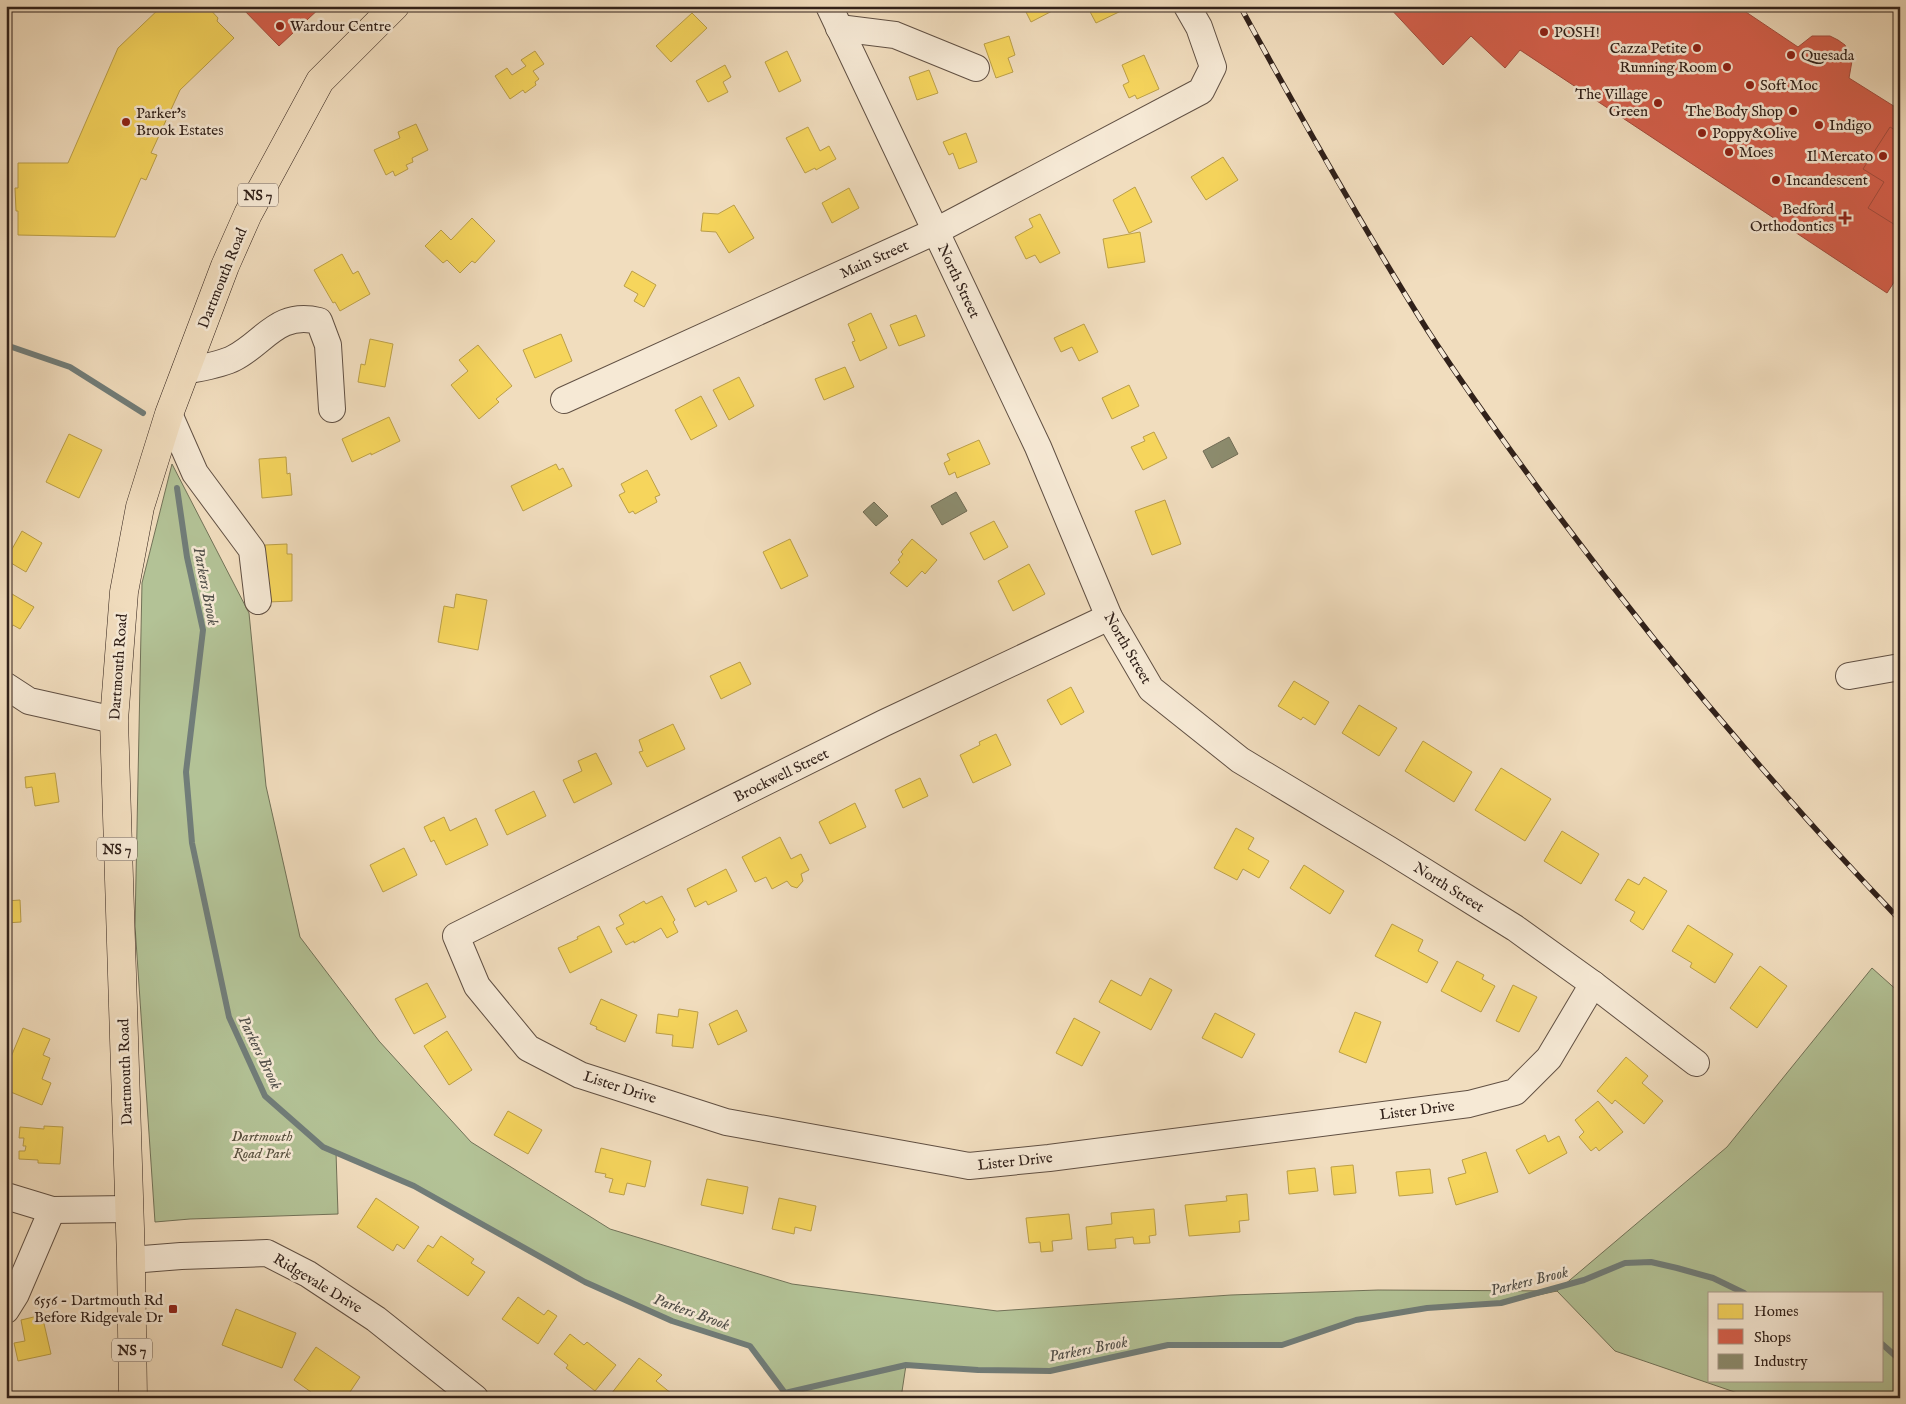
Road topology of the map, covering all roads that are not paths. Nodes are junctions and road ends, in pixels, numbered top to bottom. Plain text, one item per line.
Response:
1 (395, 6) edge
2 (1188, 6) edge
3 (834, 17) edge
4 (976, 68) dead end
5 (936, 231) junction
6 (185, 371) junction
7 (564, 400) dead end
8 (332, 408) dead end
9 (169, 414) junction
10 (258, 601) dead end
11 (1109, 617) junction
12 (1900, 667) edge
13 (1849, 676) dead end
14 (6, 686) edge
15 (114, 720) junction
16 (456, 936) joint
17 (1593, 984) junction
18 (1696, 1063) dead end
19 (6, 1196) edge
20 (129, 1208) junction
21 (52, 1210) junction
22 (131, 1260) junction
23 (6, 1310) edge
24 (133, 1398) edge
25 (476, 1398) edge

1 - 6 main road, Dartmouth Road / NS 7
2 - 5 street, Main Street
3 - 4 street
3 - 5 street, North Street
5 - 7 street, Main Street
5 - 11 street, North Street
6 - 8 street
6 - 9 main road, Dartmouth Road / NS 7
9 - 10 street
9 - 15 main road, Dartmouth Road / NS 7
11 - 16 street, Brockwell Street
11 - 17 street, North Street
12 - 13 street
14 - 15 street
15 - 20 main road, Dartmouth Road / NS 7
16 - 17 street, Lister Drive
17 - 18 street, North Street
19 - 21 street
20 - 21 street
20 - 22 main road, Dartmouth Road / NS 7
21 - 23 street
22 - 24 main road, Dartmouth Road / NS 7
22 - 25 street, Ridgevale Drive

